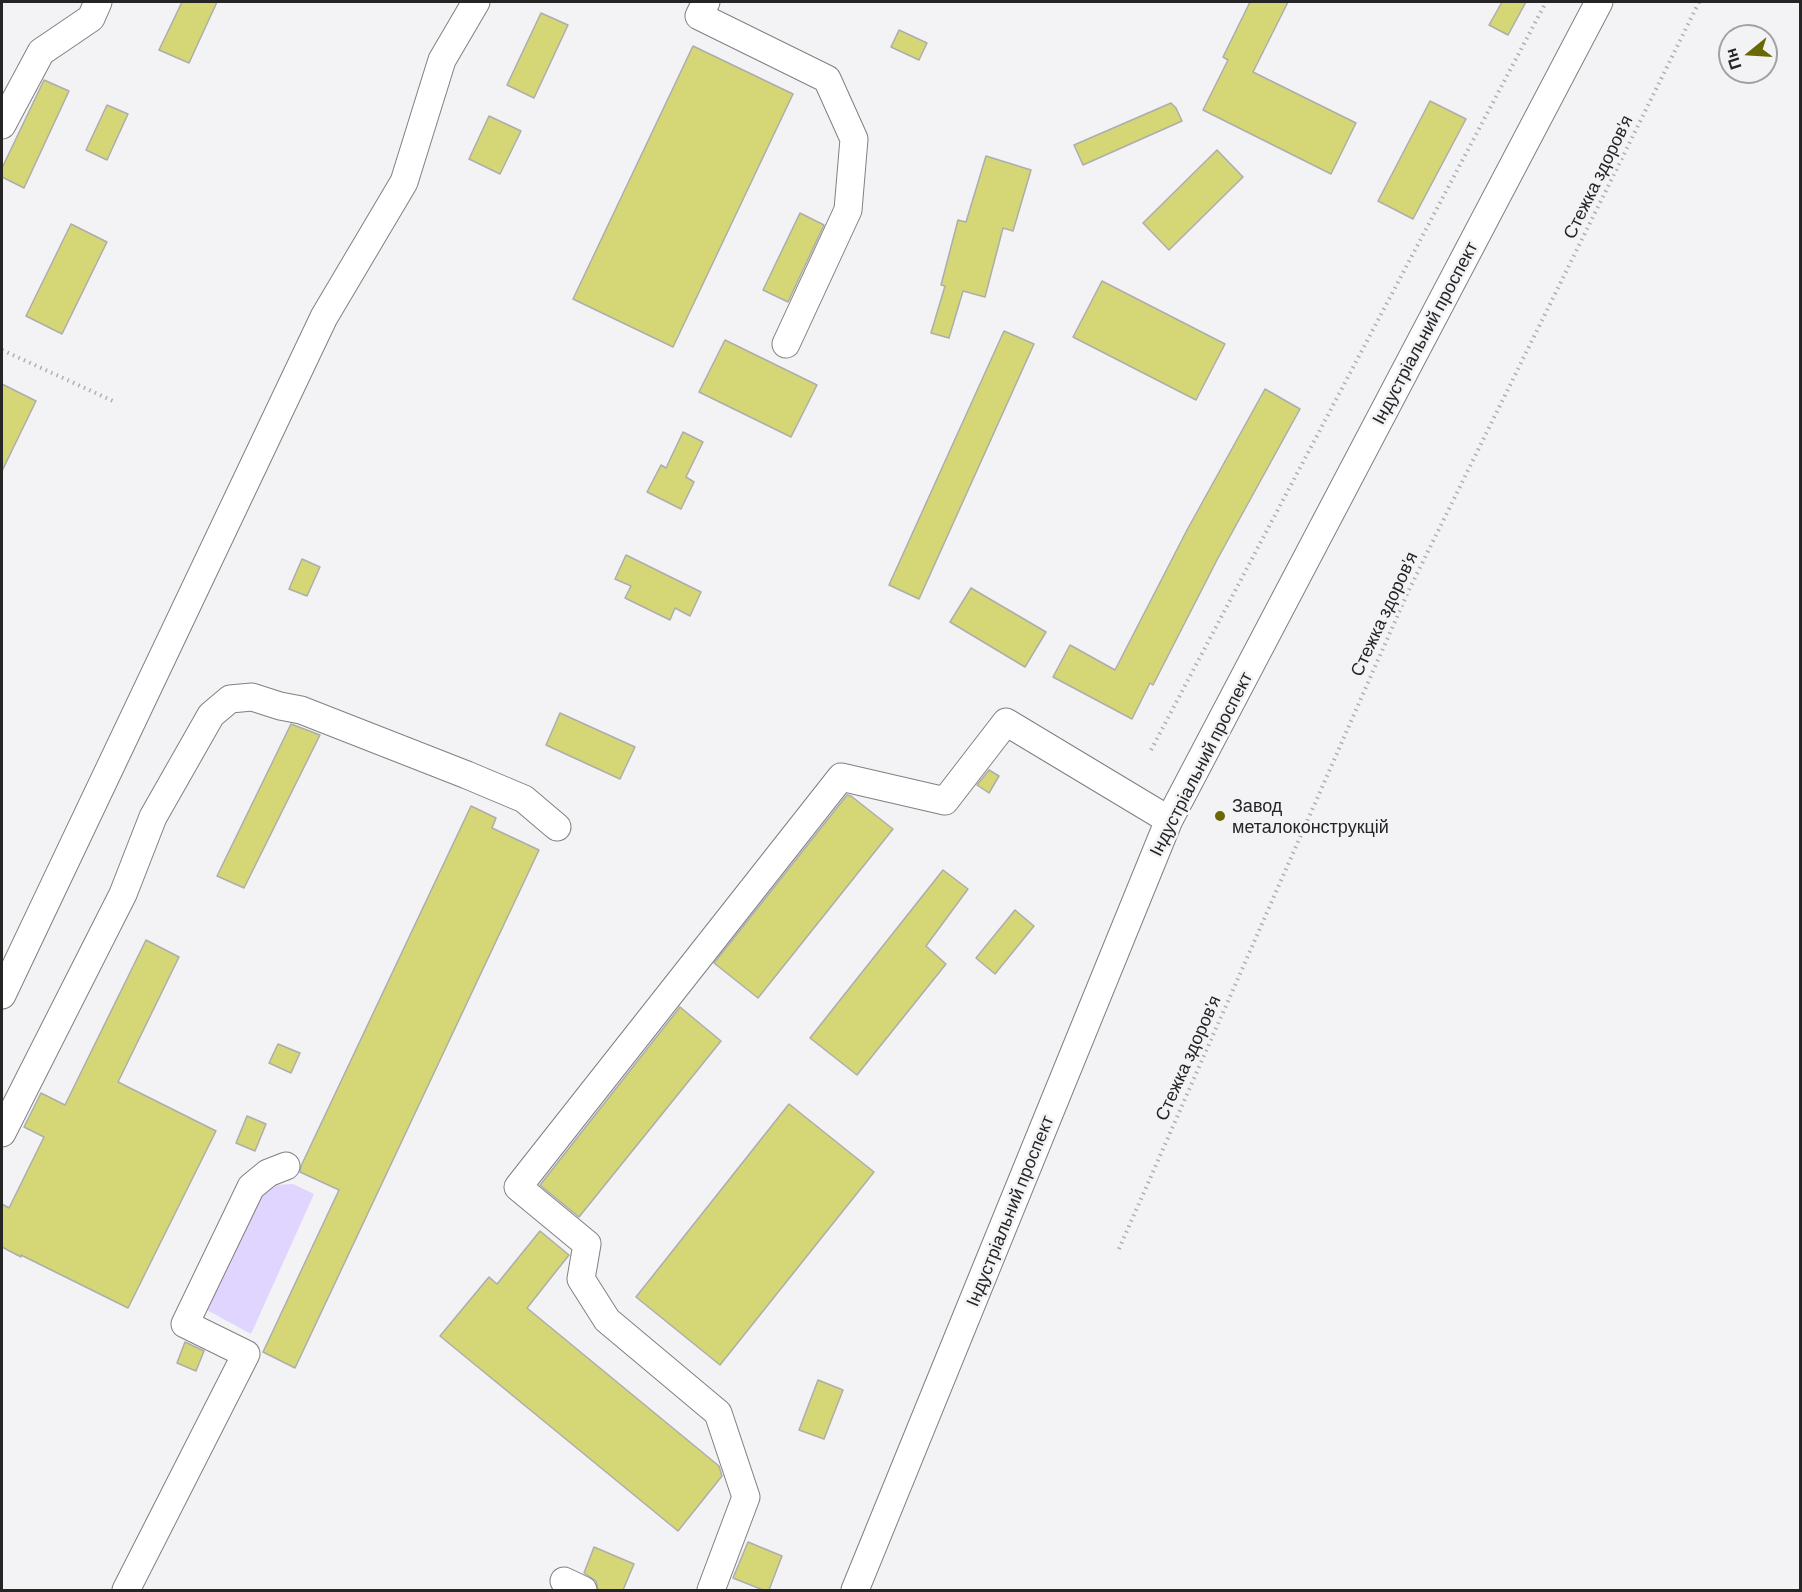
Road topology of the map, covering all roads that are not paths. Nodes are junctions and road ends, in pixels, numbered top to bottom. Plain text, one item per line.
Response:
1 (98, 2) edge
2 (476, 2) edge
3 (706, 2) edge
4 (1599, 2) edge
5 (2, 126) edge
6 (786, 344) dead end
7 (1169, 820) junction
8 (557, 827) dead end
9 (2, 995) edge
10 (2, 1133) edge
11 (286, 1166) dead end
12 (126, 1590) edge
13 (711, 1590) edge
14 (855, 1590) edge

1 - 5 street
2 - 9 street
3 - 6 street
4 - 7 street, Індустріальний проспект
7 - 13 street
7 - 14 street, Індустріальний проспект
8 - 10 street
11 - 12 street

